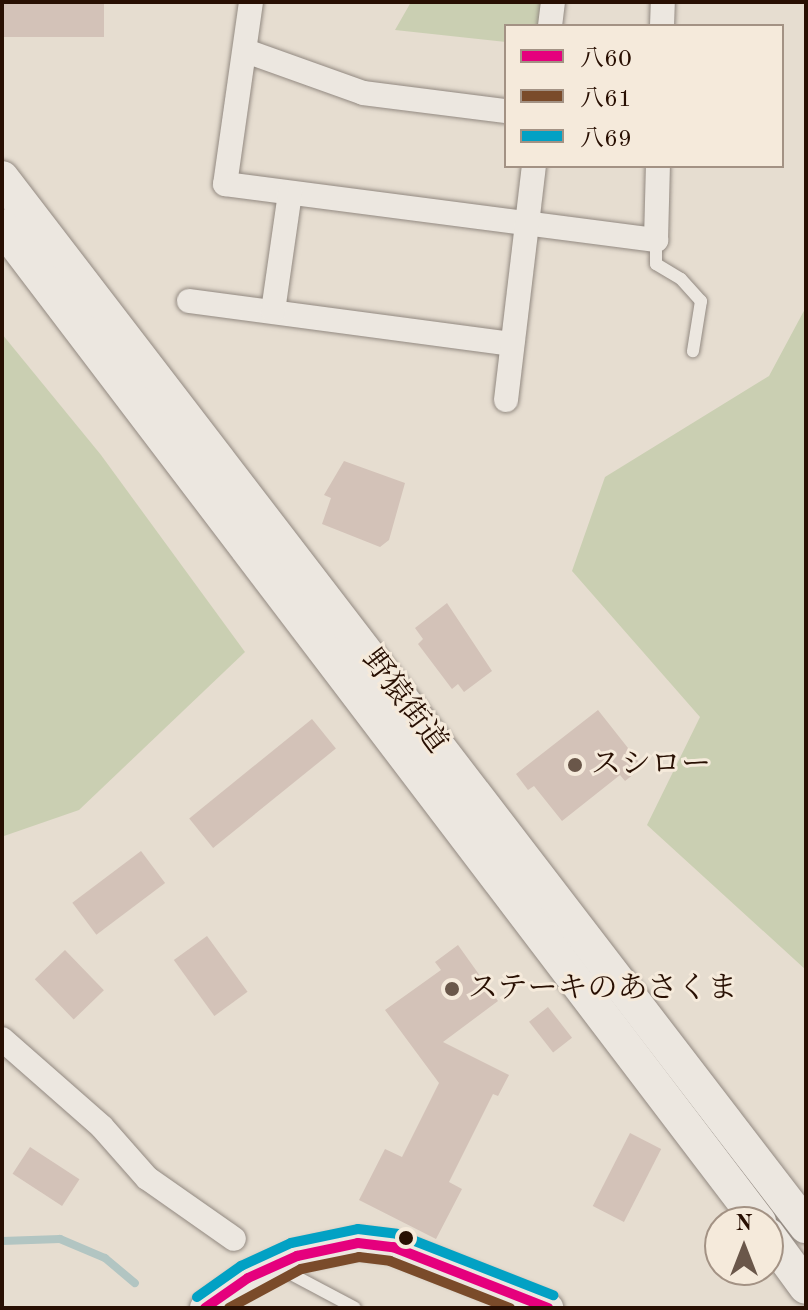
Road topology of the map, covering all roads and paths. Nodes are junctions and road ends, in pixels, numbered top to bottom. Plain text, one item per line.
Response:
1 (251, 2) edge
2 (553, 2) edge
3 (663, 2) edge
4 (550, 24) edge
5 (662, 24) edge
6 (246, 51) junction
7 (504, 111) edge
8 (534, 168) edge
9 (658, 168) edge
10 (2, 178) edge
11 (290, 193) junction
12 (527, 224) junction
13 (2, 226) edge
14 (656, 240) junction
15 (189, 301) dead end
16 (273, 311) junction
17 (512, 344) junction
18 (693, 351) dead end
19 (506, 400) dead end
20 (2, 1039) edge
21 (747, 1206) edge
22 (806, 1226) edge
23 (234, 1239) dead end
24 (784, 1257) edge
25 (275, 1265) junction
26 (806, 1287) edge
27 (205, 1308) edge
28 (355, 1308) edge
29 (548, 1308) edge

1 - 6 street
2 - 4 street
3 - 5 street
6 - 7 street
6 - 11 street
8 - 12 street
9 - 14 street
10 - 22 main road, 野猿街道
11 - 12 street
11 - 16 street
12 - 14 street
12 - 17 street
13 - 21 main road, 野猿街道
14 - 18 lane
15 - 16 street
16 - 17 street
17 - 19 street
20 - 23 street
24 - 26 main road
25 - 27 street
25 - 28 lane
25 - 29 street

